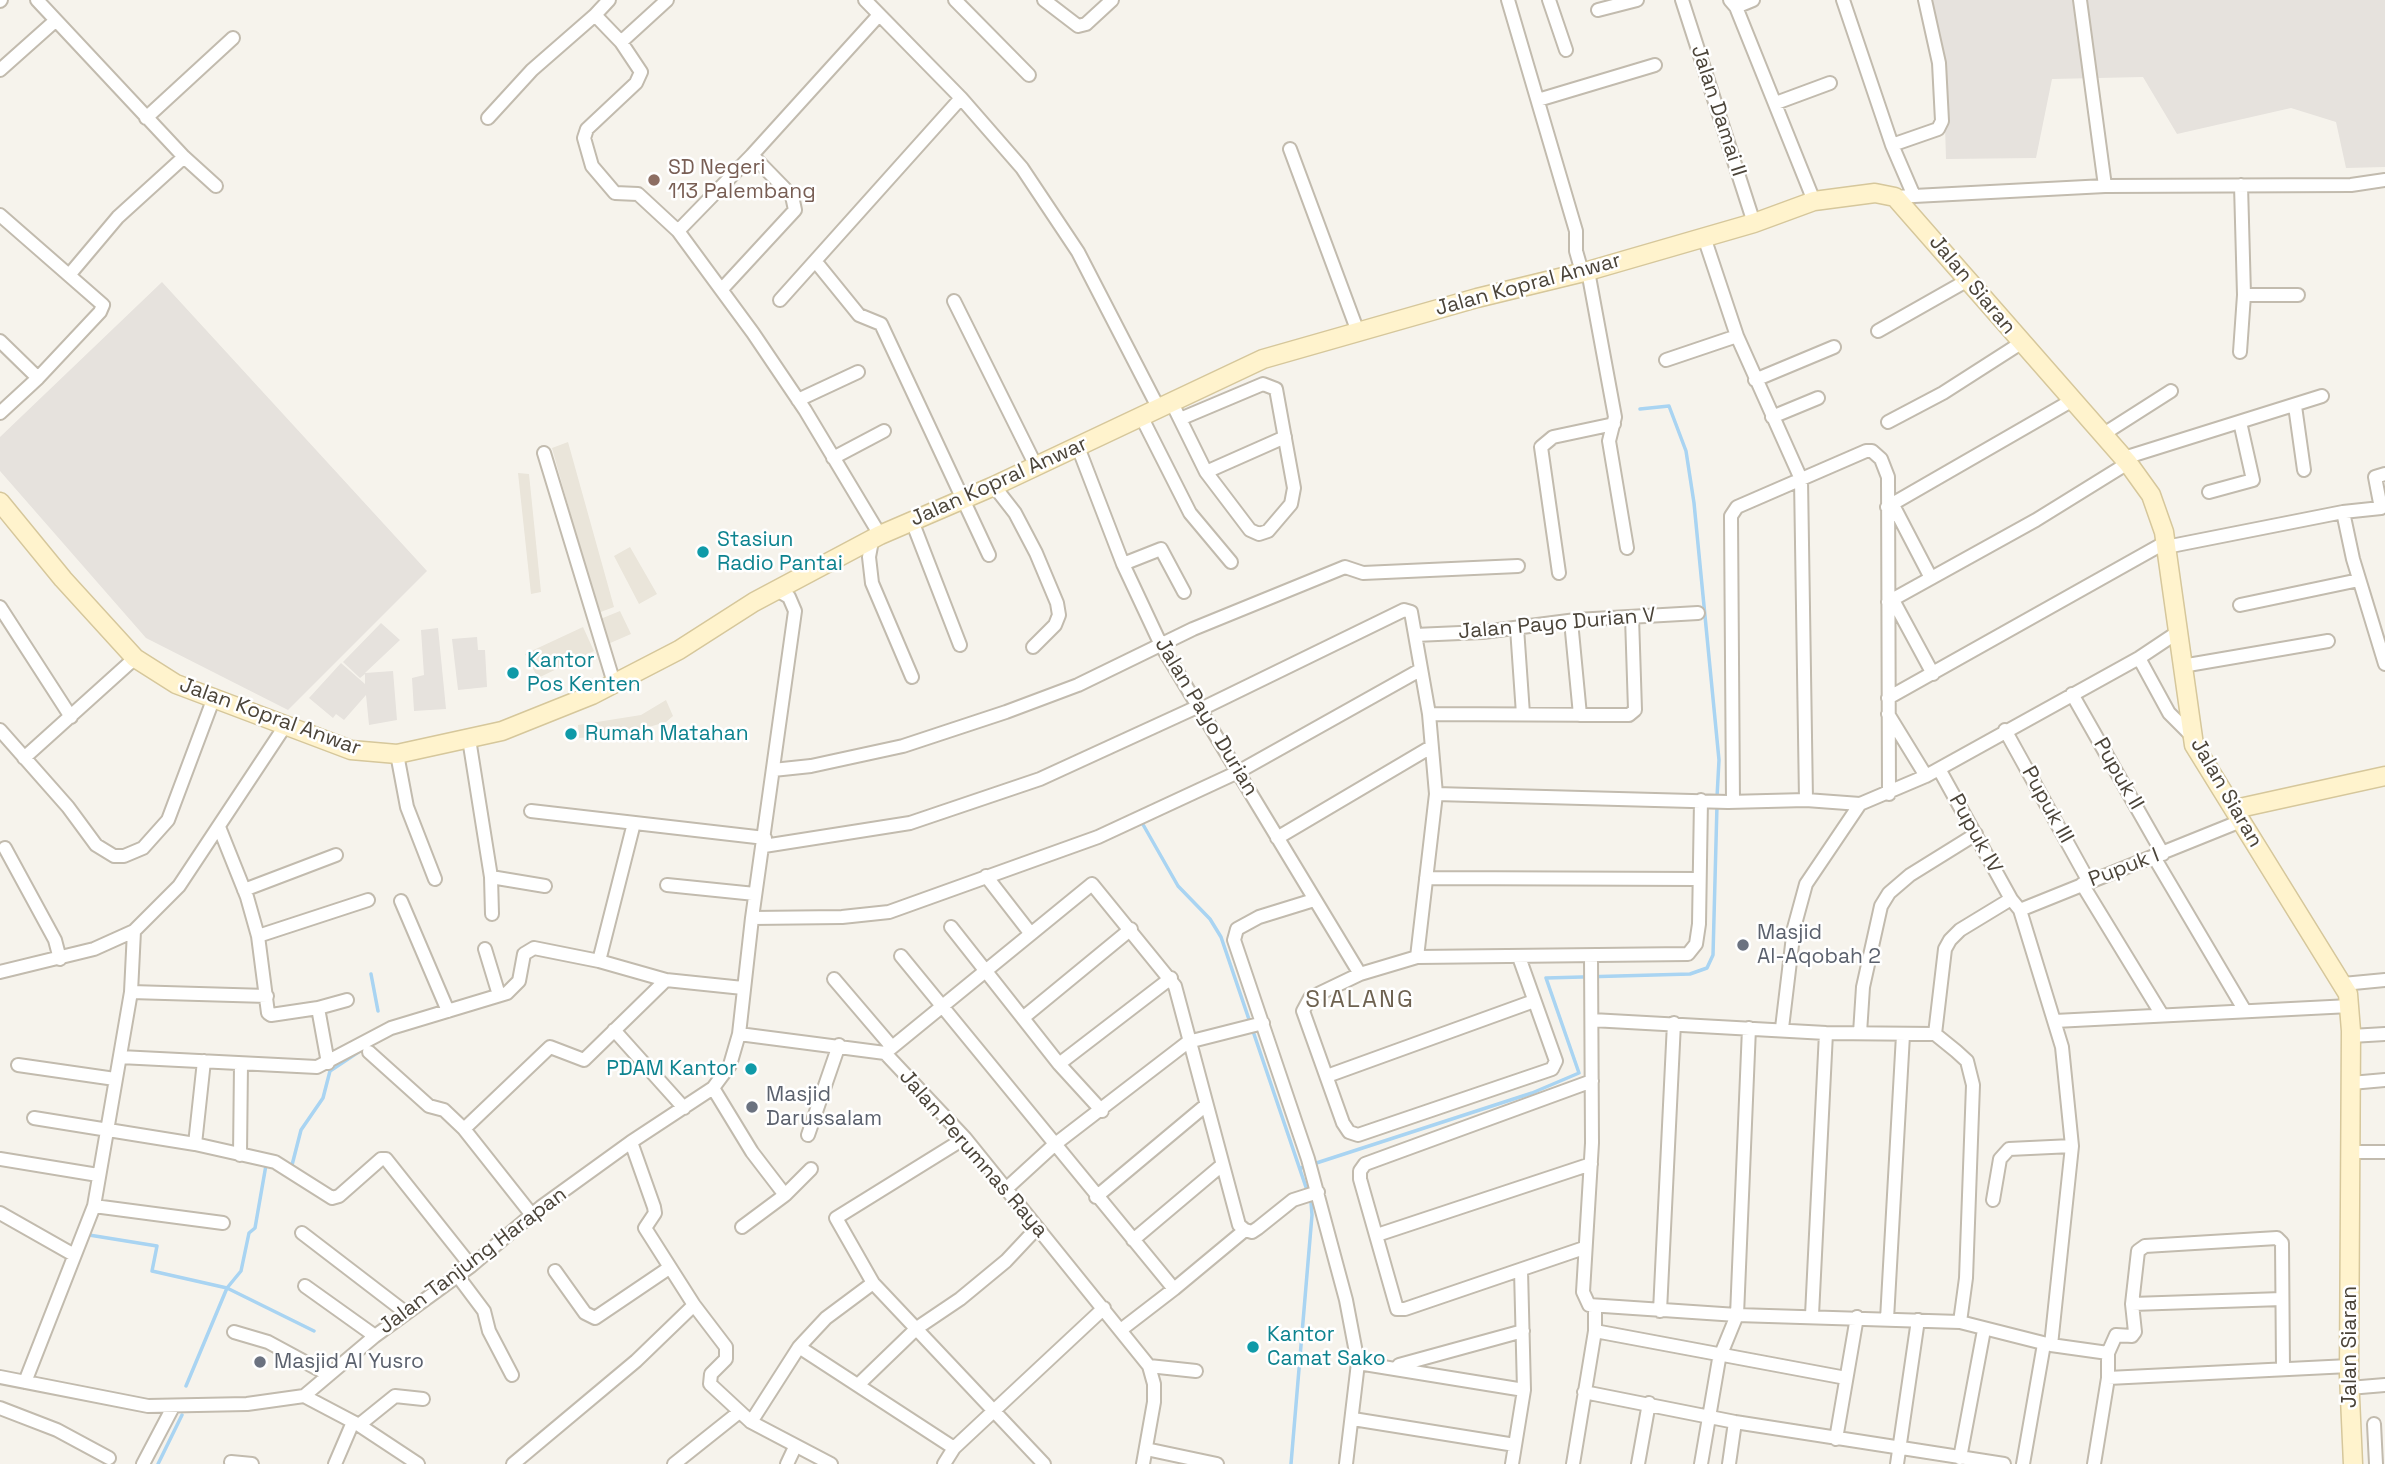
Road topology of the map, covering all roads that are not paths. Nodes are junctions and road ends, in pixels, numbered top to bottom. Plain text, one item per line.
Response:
1 (37, 0) edge
2 (609, 0) edge
3 (667, 0) edge
4 (865, 0) edge
5 (955, 0) edge
6 (1044, 0) edge
7 (1112, 0) edge
8 (1508, 0) edge
9 (1549, 0) edge
10 (1637, 0) edge
11 (1682, 0) edge
12 (1753, 0) edge
13 (1843, 0) edge
14 (1925, 0) edge
15 (2080, 0) edge
16 (1733, 4) edge
17 (1598, 10) dead end
18 (595, 15) junction
19 (879, 15) junction
20 (55, 21) junction
21 (233, 38) dead end
22 (621, 42) junction
23 (1566, 50) dead end
24 (3, 61) edge
25 (1655, 65) dead end
26 (1029, 75) dead end
27 (1830, 83) dead end
28 (961, 98) junction
29 (1538, 100) junction
30 (1776, 103) junction
31 (146, 118) junction
32 (488, 118) dead end
33 (1892, 145) junction
34 (1290, 149) dead end
35 (752, 155) junction
36 (184, 158) junction
37 (2385, 180) edge
38 (2241, 185) junction
39 (216, 186) dead end
40 (2105, 186) junction
41 (1914, 196) junction
42 (1895, 197) junction
43 (1814, 201) junction
44 (0, 215) edge
45 (1754, 222) junction
46 (678, 231) junction
47 (1704, 237) junction
48 (816, 262) junction
49 (1585, 272) junction
50 (70, 274) junction
51 (1968, 280) junction
52 (722, 289) junction
53 (2245, 295) junction
54 (2298, 295) dead end
55 (780, 300) dead end
56 (954, 301) dead end
57 (1878, 331) dead end
58 (1358, 332) junction
59 (1737, 336) junction
60 (0, 341) edge
61 (2021, 343) junction
62 (1833, 347) dead end
63 (2240, 352) dead end
64 (1666, 360) dead end
65 (858, 372) dead end
66 (38, 377) junction
67 (1755, 380) junction
68 (2171, 391) dead end
69 (2322, 396) dead end
70 (1818, 398) dead end
71 (798, 400) junction
72 (2071, 401) junction
73 (2295, 406) junction
74 (1170, 410) junction
75 (0, 413) edge
76 (1772, 417) junction
77 (1142, 418) junction
78 (1888, 422) dead end
79 (2240, 422) junction
80 (1614, 424) junction
81 (884, 430) dead end
82 (2102, 436) junction
83 (1285, 437) junction
84 (1078, 447) junction
85 (544, 453) dead end
86 (834, 458) junction
87 (2126, 461) junction
88 (1036, 466) junction
89 (2304, 470) dead end
90 (1206, 472) junction
91 (2385, 474) edge
92 (1801, 479) junction
93 (994, 486) junction
94 (2209, 492) dead end
95 (965, 498) junction
96 (0, 502) edge
97 (1890, 506) junction
98 (2343, 512) junction
99 (912, 521) junction
100 (876, 538) junction
101 (2166, 544) junction
102 (1627, 548) dead end
103 (989, 555) dead end
104 (1231, 562) dead end
105 (1123, 564) junction
106 (1518, 566) dead end
107 (1559, 573) dead end
108 (1931, 578) junction
109 (2359, 580) junction
110 (777, 590) junction
111 (1184, 592) dead end
112 (1890, 601) junction
113 (2240, 606) dead end
114 (0, 607) edge
115 (1698, 613) dead end
116 (1632, 617) junction
117 (1571, 621) junction
118 (1517, 628) junction
119 (2178, 632) junction
120 (1415, 635) junction
121 (2328, 641) dead end
122 (960, 645) dead end
123 (1161, 645) junction
124 (1033, 647) dead end
125 (135, 658) junction
126 (2139, 658) junction
127 (2385, 664) edge
128 (2182, 666) junction
129 (1420, 670) junction
130 (1933, 674) junction
131 (912, 677) dead end
132 (614, 683) junction
133 (2072, 694) junction
134 (1888, 698) junction
135 (213, 700) junction
136 (1198, 709) junction
137 (1429, 714) junction
138 (1523, 714) junction
139 (1888, 714) junction
140 (1580, 715) junction
141 (71, 717) junction
142 (285, 726) junction
143 (0, 730) edge
144 (2006, 730) junction
145 (2191, 735) junction
146 (469, 738) junction
147 (1431, 747) junction
148 (397, 754) junction
149 (24, 758) junction
150 (1939, 769) junction
151 (773, 770) junction
152 (1238, 772) junction
153 (1926, 776) junction
154 (2385, 776) edge
155 (1436, 794) junction
156 (1889, 794) junction
157 (1704, 800) junction
158 (1806, 800) junction
159 (1731, 802) junction
160 (1860, 804) junction
161 (531, 811) dead end
162 (2238, 815) junction
163 (634, 823) junction
164 (219, 827) junction
165 (1976, 834) junction
166 (1278, 838) junction
167 (764, 842) junction
168 (5, 848) dead end
169 (336, 855) dead end
170 (2159, 855) junction
171 (986, 876) junction
172 (491, 877) junction
173 (1426, 878) junction
174 (1699, 878) junction
175 (435, 879) dead end
176 (2085, 882) junction
177 (667, 885) dead end
178 (545, 886) dead end
179 (244, 890) junction
180 (755, 894) junction
181 (368, 900) dead end
182 (1314, 900) junction
183 (401, 901) dead end
184 (2015, 904) junction
185 (492, 914) dead end
186 (751, 918) junction
187 (951, 927) dead end
188 (1131, 929) junction
189 (134, 931) junction
190 (1031, 934) junction
191 (258, 936) junction
192 (485, 949) dead end
193 (901, 956) dead end
194 (1417, 957) junction
195 (1519, 957) junction
196 (60, 959) junction
197 (599, 961) junction
198 (1591, 961) junction
199 (986, 971) junction
200 (0, 972) edge
201 (1360, 974) junction
202 (1171, 978) junction
203 (834, 979) dead end
204 (666, 980) junction
205 (2385, 980) edge
206 (2343, 984) junction
207 (743, 988) junction
208 (131, 992) junction
209 (499, 995) junction
210 (267, 996) junction
211 (347, 1000) dead end
212 (1534, 1001) junction
213 (2350, 1006) junction
214 (940, 1007) junction
215 (318, 1008) junction
216 (448, 1010) junction
217 (2245, 1011) junction
218 (2162, 1015) junction
219 (1024, 1017) junction
220 (1592, 1020) junction
221 (2055, 1021) junction
222 (1674, 1023) junction
223 (1255, 1026) junction
224 (1749, 1028) junction
225 (1782, 1028) junction
226 (614, 1030) junction
227 (1826, 1033) junction
228 (1860, 1033) junction
229 (739, 1034) junction
230 (1935, 1034) junction
231 (2385, 1034) edge
232 (1903, 1035) junction
233 (2351, 1036) junction
234 (1188, 1042) junction
235 (839, 1045) junction
236 (888, 1050) junction
237 (369, 1052) dead end
238 (120, 1057) junction
239 (204, 1061) junction
240 (328, 1063) junction
241 (241, 1064) junction
242 (1059, 1064) junction
243 (18, 1065) dead end
244 (1327, 1076) junction
245 (115, 1079) junction
246 (2385, 1080) edge
247 (1592, 1081) junction
248 (2351, 1083) junction
249 (713, 1088) junction
250 (1206, 1105) junction
251 (684, 1108) junction
252 (1102, 1111) junction
253 (34, 1118) dead end
254 (107, 1129) junction
255 (464, 1129) junction
256 (808, 1135) dead end
257 (965, 1138) junction
258 (631, 1142) junction
259 (195, 1144) junction
260 (1054, 1145) junction
261 (2072, 1146) junction
262 (2385, 1152) edge
263 (2351, 1153) junction
264 (240, 1155) junction
265 (0, 1159) edge
266 (1591, 1164) junction
267 (1222, 1165) junction
268 (811, 1170) dead end
269 (98, 1175) junction
270 (1007, 1188) junction
271 (1311, 1194) junction
272 (785, 1195) junction
273 (1096, 1196) junction
274 (1993, 1199) dead end
275 (94, 1206) junction
276 (0, 1213) edge
277 (532, 1215) junction
278 (223, 1223) dead end
279 (742, 1227) dead end
280 (1037, 1228) junction
281 (1245, 1230) junction
282 (302, 1233) dead end
283 (1377, 1235) junction
284 (1133, 1240) junction
285 (1584, 1248) junction
286 (74, 1255) junction
287 (471, 1266) junction
288 (669, 1268) junction
289 (1521, 1270) junction
290 (555, 1271) dead end
291 (457, 1275) junction
292 (873, 1283) junction
293 (305, 1286) dead end
294 (1174, 1289) junction
295 (2281, 1299) junction
296 (2132, 1304) junction
297 (694, 1305) junction
298 (1595, 1307) junction
299 (1104, 1308) junction
300 (1660, 1311) junction
301 (405, 1312) junction
302 (1737, 1315) junction
303 (1812, 1315) junction
304 (1857, 1317) junction
305 (1887, 1319) junction
306 (1918, 1320) junction
307 (1960, 1322) junction
308 (917, 1328) junction
309 (1122, 1329) junction
310 (1984, 1330) junction
311 (1523, 1331) junction
312 (1595, 1331) junction
313 (233, 1332) dead end
314 (375, 1336) junction
315 (2047, 1345) junction
316 (799, 1348) junction
317 (1721, 1353) junction
318 (2108, 1353) junction
319 (1357, 1363) junction
320 (1149, 1366) junction
321 (1395, 1366) junction
322 (2349, 1366) junction
323 (2283, 1368) junction
324 (1196, 1371) dead end
325 (512, 1374) dead end
326 (329, 1375) junction
327 (0, 1377) edge
328 (1846, 1378) junction
329 (2108, 1378) junction
330 (25, 1382) junction
331 (858, 1385) junction
332 (2385, 1385) edge
333 (2349, 1388) junction
334 (1524, 1390) junction
335 (1584, 1392) junction
336 (304, 1396) junction
337 (423, 1399) dead end
338 (1648, 1403) junction
339 (173, 1407) junction
340 (0, 1408) edge
341 (994, 1410) junction
342 (738, 1413) junction
343 (1709, 1416) junction
344 (1353, 1419) junction
345 (751, 1422) junction
346 (1735, 1422) junction
347 (356, 1424) junction
348 (2374, 1424) dead end
349 (1836, 1439) junction
350 (2375, 1442) junction
351 (2352, 1443) junction
352 (1515, 1445) junction
353 (795, 1447) junction
354 (954, 1448) junction
355 (1146, 1449) junction
356 (1898, 1449) junction
357 (109, 1458) dead end
358 (1960, 1458) junction
359 (231, 1462) dead end
360 (143, 1464) edge
361 (252, 1464) edge
362 (335, 1464) edge
363 (418, 1464) edge
364 (513, 1464) edge
365 (676, 1464) edge
366 (787, 1464) edge
367 (831, 1464) edge
368 (944, 1464) edge
369 (1044, 1464) edge
370 (1143, 1464) edge
371 (1217, 1464) edge
372 (1346, 1464) edge
373 (1512, 1464) edge
374 (1573, 1464) edge
375 (1638, 1464) edge
376 (1701, 1464) edge
377 (1729, 1464) edge
378 (1897, 1464) edge
379 (2004, 1464) edge
380 (2023, 1464) edge
381 (2094, 1464) edge
382 (2353, 1464) edge
383 (2376, 1464) edge

1 - 20 street
2 - 18 street
3 - 22 street
4 - 19 street
5 - 26 street
6 - 7 street
8 - 29 street
9 - 23 street
10 - 17 street
11 - 45 street, Jalan Damai II
12 - 16 street
13 - 33 street
14 - 33 street
15 - 40 street
16 - 30 street
18 - 22 street
18 - 32 street
19 - 28 street
19 - 35 street
20 - 24 street
20 - 31 street
21 - 31 street
22 - 46 street
25 - 29 street
27 - 30 street
28 - 48 street
28 - 74 street
29 - 49 street
30 - 43 street
31 - 36 street
33 - 41 street
34 - 58 street
35 - 46 street
35 - 52 street
36 - 39 street
36 - 50 street
37 - 38 street
38 - 40 street
38 - 53 street
40 - 41 street
41 - 42 street
42 - 43 street, Jalan Kopral Anwar
42 - 51 street, Jalan Siaran
43 - 45 street, Jalan Kopral Anwar
44 - 50 street
45 - 47 street, Jalan Kopral Anwar
46 - 52 street
47 - 49 street, Jalan Kopral Anwar
47 - 59 street
48 - 55 street
48 - 95 street
49 - 58 street, Jalan Kopral Anwar
49 - 80 street
50 - 66 street
51 - 57 street
51 - 61 street, Jalan Siaran
52 - 71 street
53 - 54 street
53 - 63 street
56 - 88 street
58 - 74 street, Jalan Kopral Anwar
59 - 64 street
59 - 67 street
60 - 66 street
61 - 72 street, Jalan Siaran
61 - 78 street
62 - 67 street
65 - 71 street
66 - 75 street
67 - 76 street
68 - 82 street
69 - 73 street
70 - 76 street
71 - 86 street
72 - 82 street, Jalan Siaran
72 - 97 street
73 - 79 street
73 - 89 street
74 - 77 street, Jalan Kopral Anwar
74 - 83 street
74 - 90 street
76 - 92 street
77 - 84 street, Jalan Kopral Anwar
77 - 104 street
79 - 87 street
79 - 94 street
80 - 102 street
80 - 107 street
81 - 86 street
82 - 87 street, Jalan Siaran
83 - 90 street
83 - 90 street
84 - 88 street, Jalan Kopral Anwar
84 - 105 street, Jalan Payo Durian
85 - 132 street
86 - 100 street
87 - 101 street, Jalan Siaran
87 - 108 street
88 - 93 street, Jalan Kopral Anwar
91 - 98 street
92 - 97 street
92 - 158 street
92 - 159 street
93 - 95 street, Jalan Kopral Anwar
93 - 124 street
95 - 99 street, Jalan Kopral Anwar
95 - 103 street
96 - 125 street, Jalan Kopral Anwar
97 - 108 street
97 - 112 street
98 - 101 street
98 - 109 street
99 - 100 street, Jalan Kopral Anwar
99 - 122 street
100 - 110 street, Jalan Kopral Anwar
100 - 131 street
101 - 119 street, Jalan Siaran
101 - 130 street
105 - 111 street
105 - 123 street, Jalan Payo Durian
106 - 123 street
108 - 112 street
109 - 113 street
109 - 127 street
110 - 132 street, Jalan Kopral Anwar
110 - 151 street
112 - 130 street
112 - 134 street
114 - 141 street
115 - 116 street, Jalan Payo Durian V
116 - 117 street, Jalan Payo Durian V
116 - 140 street
117 - 118 street, Jalan Payo Durian V
117 - 140 street
118 - 120 street, Jalan Payo Durian V
118 - 138 street
119 - 126 street
119 - 128 street, Jalan Siaran
120 - 129 street
120 - 136 street
121 - 128 street
123 - 136 street, Jalan Payo Durian
123 - 151 street
125 - 135 street, Jalan Kopral Anwar
125 - 141 street
126 - 133 street
126 - 145 street
128 - 145 street, Jalan Siaran
129 - 137 street
129 - 152 street
130 - 134 street
132 - 146 street, Jalan Kopral Anwar
133 - 144 street
133 - 170 street, Pupuk II
134 - 139 street
135 - 142 street, Jalan Kopral Anwar
135 - 149 street
136 - 152 street, Jalan Payo Durian
136 - 167 street
137 - 138 street
137 - 147 street
138 - 140 street
139 - 153 street
139 - 156 street
141 - 149 street
142 - 148 street, Jalan Kopral Anwar
142 - 164 street
143 - 149 street
144 - 150 street
144 - 176 street, Pupuk III
145 - 162 street, Jalan Siaran
146 - 148 street, Jalan Kopral Anwar
146 - 172 street
147 - 155 street
147 - 166 street
148 - 175 street
150 - 153 street
150 - 165 street, Pupuk IV
151 - 167 street
152 - 166 street, Jalan Payo Durian
152 - 171 street
153 - 156 street
154 - 162 street
155 - 157 street
155 - 173 street
156 - 160 street
157 - 159 street
157 - 174 street
158 - 159 street
158 - 160 street
160 - 225 street
161 - 163 street
162 - 170 street, Pupuk I
162 - 206 street, Jalan Siaran
163 - 167 street
163 - 197 street
164 - 179 street
164 - 189 street
165 - 184 street, Pupuk IV
165 - 228 street
166 - 182 street, Jalan Payo Durian
167 - 180 street
168 - 196 street
169 - 179 street
170 - 176 street, Pupuk I
170 - 217 street, Pupuk II
171 - 186 street
171 - 190 street
172 - 178 street
172 - 185 street
173 - 174 street
173 - 194 street
174 - 198 street
176 - 184 street, Pupuk I
176 - 218 street, Pupuk III
177 - 180 street
179 - 191 street
180 - 186 street
181 - 191 street
182 - 201 street, Jalan Payo Durian
182 - 223 street
183 - 216 street
184 - 221 street, Pupuk IV
184 - 230 street, Pupuk I
186 - 207 street
187 - 199 street
188 - 190 street
188 - 202 street
188 - 219 street
189 - 196 street
189 - 208 street
190 - 199 street
191 - 210 street
192 - 209 street
193 - 214 street
194 - 195 street
194 - 201 street
195 - 198 street
195 - 212 street
196 - 200 street
197 - 204 street
197 - 209 street
198 - 220 street
199 - 214 street
199 - 219 street
201 - 244 street
202 - 234 street
202 - 242 street
203 - 236 street
204 - 207 street
204 - 226 street
205 - 206 street
206 - 213 street, Jalan Siaran
207 - 229 street
208 - 210 street
208 - 238 street
209 - 216 street
210 - 215 street
211 - 215 street
212 - 244 street
212 - 244 street
213 - 217 street
213 - 233 street, Jalan Siaran
214 - 236 street
214 - 260 street
215 - 240 street
216 - 240 street
217 - 218 street
218 - 221 street
219 - 242 street
220 - 222 street
220 - 247 street
221 - 261 street, Pupuk IV
222 - 224 street
222 - 300 street
223 - 234 street
223 - 271 street
224 - 225 street
224 - 302 street
225 - 227 street
226 - 251 street
226 - 255 street
227 - 228 street
227 - 303 street
228 - 232 street
229 - 235 street, Jalan Perumnas Raya
229 - 249 street, Jalan Tanjung Harapan
230 - 232 street
230 - 307 street
231 - 233 street
232 - 305 street
233 - 248 street, Jalan Siaran
234 - 250 street
234 - 252 street
235 - 236 street, Jalan Perumnas Raya
235 - 256 street
236 - 257 street, Jalan Perumnas Raya
237 - 255 street
238 - 239 street
238 - 245 street
239 - 241 street
239 - 259 street
240 - 241 street
241 - 264 street
242 - 252 street
243 - 245 street
245 - 254 street
246 - 248 street
247 - 266 street
247 - 283 street
248 - 263 street, Jalan Siaran
249 - 251 street, Jalan Tanjung Harapan
249 - 272 street
250 - 267 street
250 - 273 street
251 - 258 street, Jalan Tanjung Harapan
252 - 260 street
253 - 254 street
254 - 259 street
254 - 269 street
255 - 277 street
257 - 270 street, Jalan Perumnas Raya
257 - 292 street
258 - 277 street, Jalan Tanjung Harapan
258 - 288 street
259 - 264 street
260 - 270 street
260 - 273 street
261 - 274 street
261 - 315 street, Pupuk IV
262 - 263 street
263 - 322 street, Jalan Siaran
264 - 287 street
265 - 269 street
266 - 283 street
266 - 285 street
267 - 281 street
267 - 284 street
268 - 272 street
269 - 275 street
270 - 280 street, Jalan Perumnas Raya
271 - 281 street
271 - 319 street
272 - 279 street
273 - 284 street
275 - 278 street
275 - 286 street
276 - 286 street
277 - 287 street, Jalan Tanjung Harapan
280 - 299 street, Jalan Perumnas Raya
280 - 308 street
281 - 294 street
282 - 301 street
283 - 289 street
284 - 294 street
285 - 289 street
285 - 298 street
286 - 330 street
287 - 291 street, Jalan Tanjung Harapan
288 - 290 street
288 - 297 street
289 - 311 street
291 - 301 street, Jalan Tanjung Harapan
291 - 325 street
292 - 308 street
292 - 316 street
293 - 314 street
294 - 309 street
295 - 296 street
295 - 296 street
295 - 323 street
296 - 318 street
297 - 342 street
297 - 364 street
298 - 300 street
298 - 312 street
299 - 309 street, Jalan Perumnas Raya
299 - 341 street
300 - 302 street
301 - 314 street, Jalan Tanjung Harapan
302 - 303 street
302 - 317 street
303 - 304 street
304 - 305 street
304 - 328 street
305 - 306 street
306 - 307 street
306 - 356 street
307 - 310 street
308 - 331 street
308 - 341 street
309 - 320 street, Jalan Perumnas Raya
310 - 315 street
310 - 358 street
311 - 321 street
311 - 334 street
312 - 317 street
312 - 335 street
313 - 326 street
314 - 326 street, Jalan Tanjung Harapan
315 - 318 street
315 - 380 street, Pupuk IV
316 - 331 street
316 - 345 street
317 - 328 street
317 - 343 street
318 - 329 street
319 - 321 street
319 - 344 street
320 - 324 street
320 - 355 street
321 - 334 street
322 - 323 street
322 - 333 street, Jalan Siaran
323 - 329 street
326 - 336 street, Jalan Tanjung Harapan
327 - 330 street, Jalan Tanjung Harapan
328 - 349 street
329 - 381 street
330 - 339 street, Jalan Tanjung Harapan
331 - 354 street
332 - 333 street
333 - 351 street, Jalan Siaran
334 - 352 street
335 - 338 street
335 - 374 street
336 - 339 street, Jalan Tanjung Harapan
336 - 347 street
337 - 347 street
338 - 343 street
338 - 375 street
339 - 360 street
340 - 357 street
341 - 354 street
341 - 369 street
342 - 345 street
342 - 365 street
343 - 346 street
343 - 376 street
344 - 352 street
344 - 372 street
345 - 353 street
346 - 349 street
346 - 377 street
347 - 362 street
347 - 363 street
348 - 350 street
349 - 356 street
350 - 351 street
350 - 383 street
351 - 382 street, Jalan Siaran
352 - 373 street
353 - 366 street
353 - 367 street
354 - 368 street
355 - 370 street
355 - 371 street
356 - 358 street
356 - 378 street
358 - 379 street
359 - 361 street

